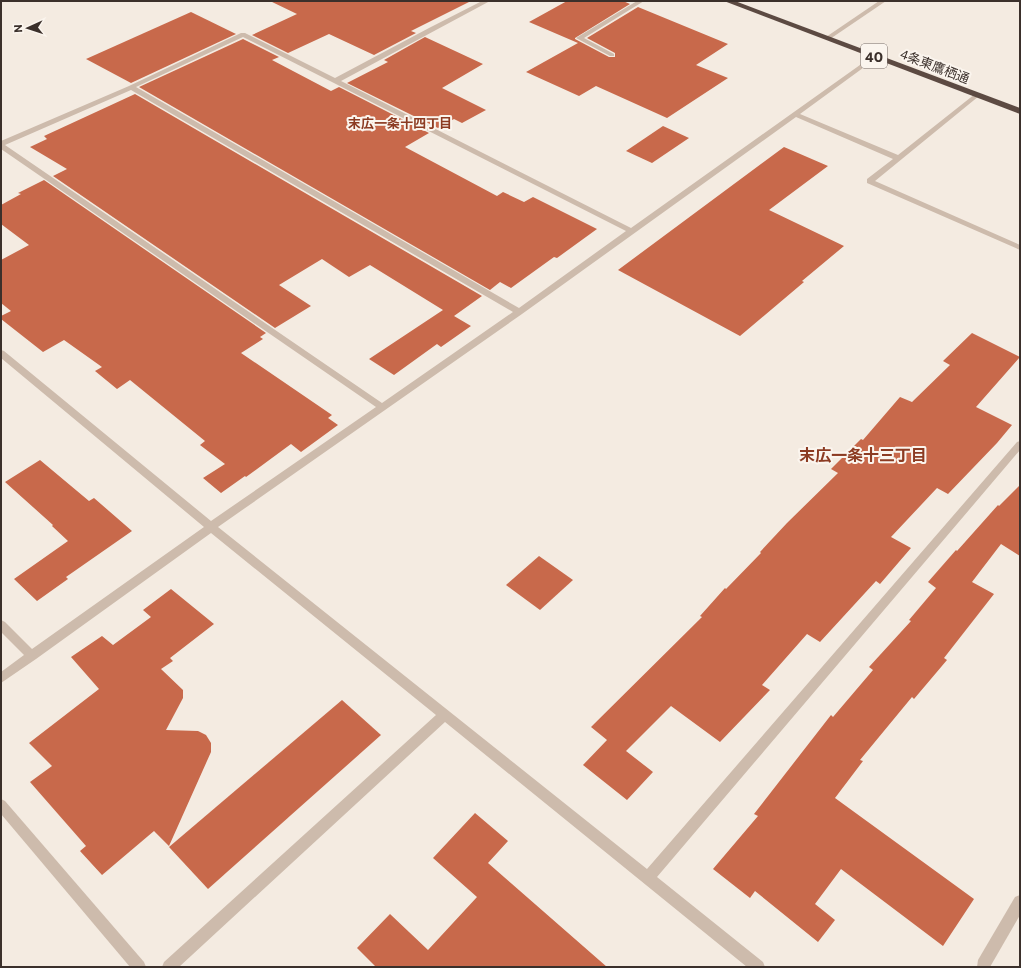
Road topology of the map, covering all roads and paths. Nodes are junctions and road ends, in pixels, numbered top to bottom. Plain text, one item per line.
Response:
1 (487, 1) edge
2 (641, 1) edge
3 (728, 1) edge
4 (884, 1) edge
5 (828, 38) junction
6 (612, 55) dead end
7 (876, 56) junction
8 (335, 81) junction
9 (131, 87) junction
10 (977, 95) junction
11 (1020, 111) edge
12 (795, 114) junction
13 (1, 145) edge
14 (898, 158) junction
15 (632, 231) junction
16 (1020, 248) edge
17 (519, 312) junction
18 (1, 352) edge
19 (382, 407) junction
20 (1020, 444) edge
21 (211, 526) junction
22 (1, 625) edge
23 (32, 656) junction
24 (1, 678) edge
25 (445, 715) junction
26 (1, 805) edge
27 (648, 878) junction
28 (1020, 902) edge
29 (983, 965) dead end
30 (139, 967) edge
31 (169, 967) edge
32 (758, 967) edge

1 - 8 street
2 - 6 street
3 - 5 highway, 4条東鷹栖通 / 40
4 - 5 street
5 - 7 highway, 4条東鷹栖通 / 40
7 - 10 highway, 4条東鷹栖通 / 40
7 - 12 street
8 - 9 street
8 - 15 street
9 - 13 street
9 - 17 street
10 - 11 highway, 4条東鷹栖通 / 40
10 - 14 street
12 - 14 street
12 - 15 street
13 - 19 street
14 - 16 street
15 - 17 street
17 - 19 street
18 - 21 street
19 - 21 street
20 - 27 street
21 - 23 street
21 - 25 street
22 - 23 street
23 - 24 street
25 - 27 street
25 - 31 street
26 - 30 street
27 - 32 street
28 - 29 street

